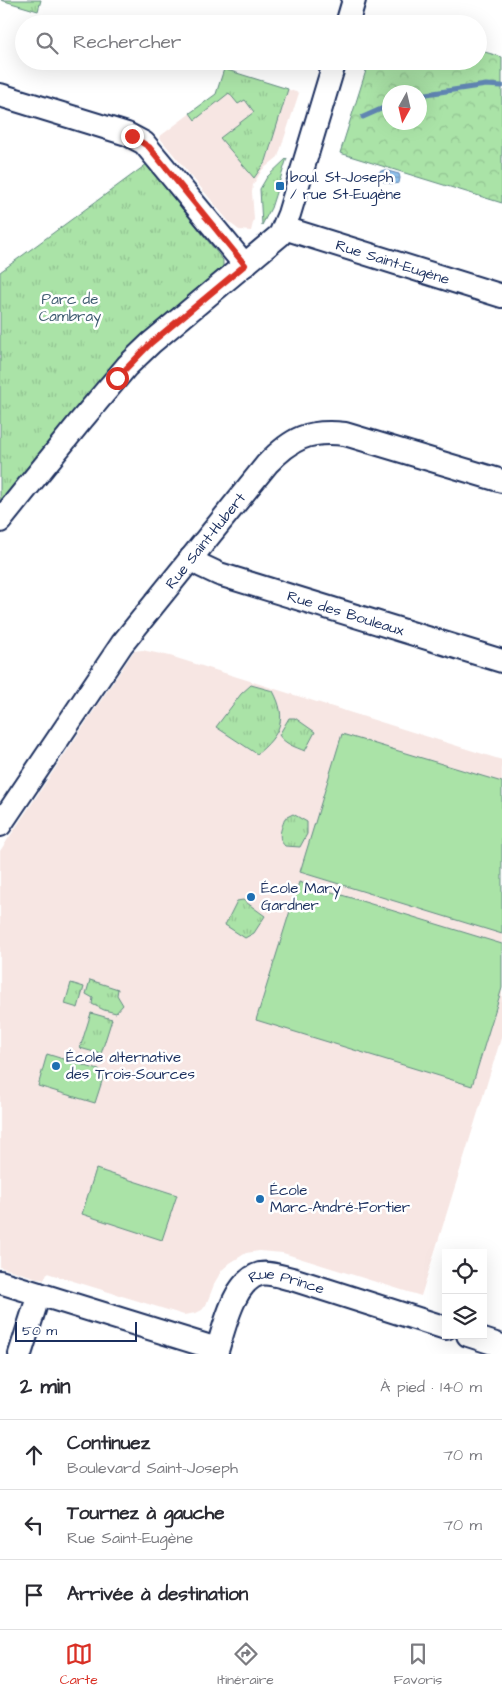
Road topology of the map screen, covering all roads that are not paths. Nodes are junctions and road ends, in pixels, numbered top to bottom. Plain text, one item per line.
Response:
1 (354, 0) edge
2 (350, 15) edge
3 (332, 70) edge
4 (0, 95) edge
5 (284, 228) junction
6 (245, 265) junction
7 (502, 296) edge
8 (502, 481) edge
9 (0, 521) edge
10 (191, 558) junction
11 (502, 661) edge
12 (0, 825) edge
13 (0, 1282) edge
14 (39, 1294) junction
15 (442, 1327) edge
16 (480, 1339) edge
17 (502, 1346) edge
18 (217, 1352) edge
19 (20, 1354) edge

1 - 2 street
3 - 5 street
4 - 6 street
5 - 6 street
5 - 7 street, Rue Saint-Eugène
6 - 9 street
8 - 10 street, Rue Saint-Hubert
10 - 11 street, Rue des Bouleaux
10 - 12 street, Rue Saint-Hubert
13 - 14 street, Rue Prince
14 - 18 street, Rue Prince
14 - 19 street
15 - 18 street, Rue Prince
16 - 17 street

